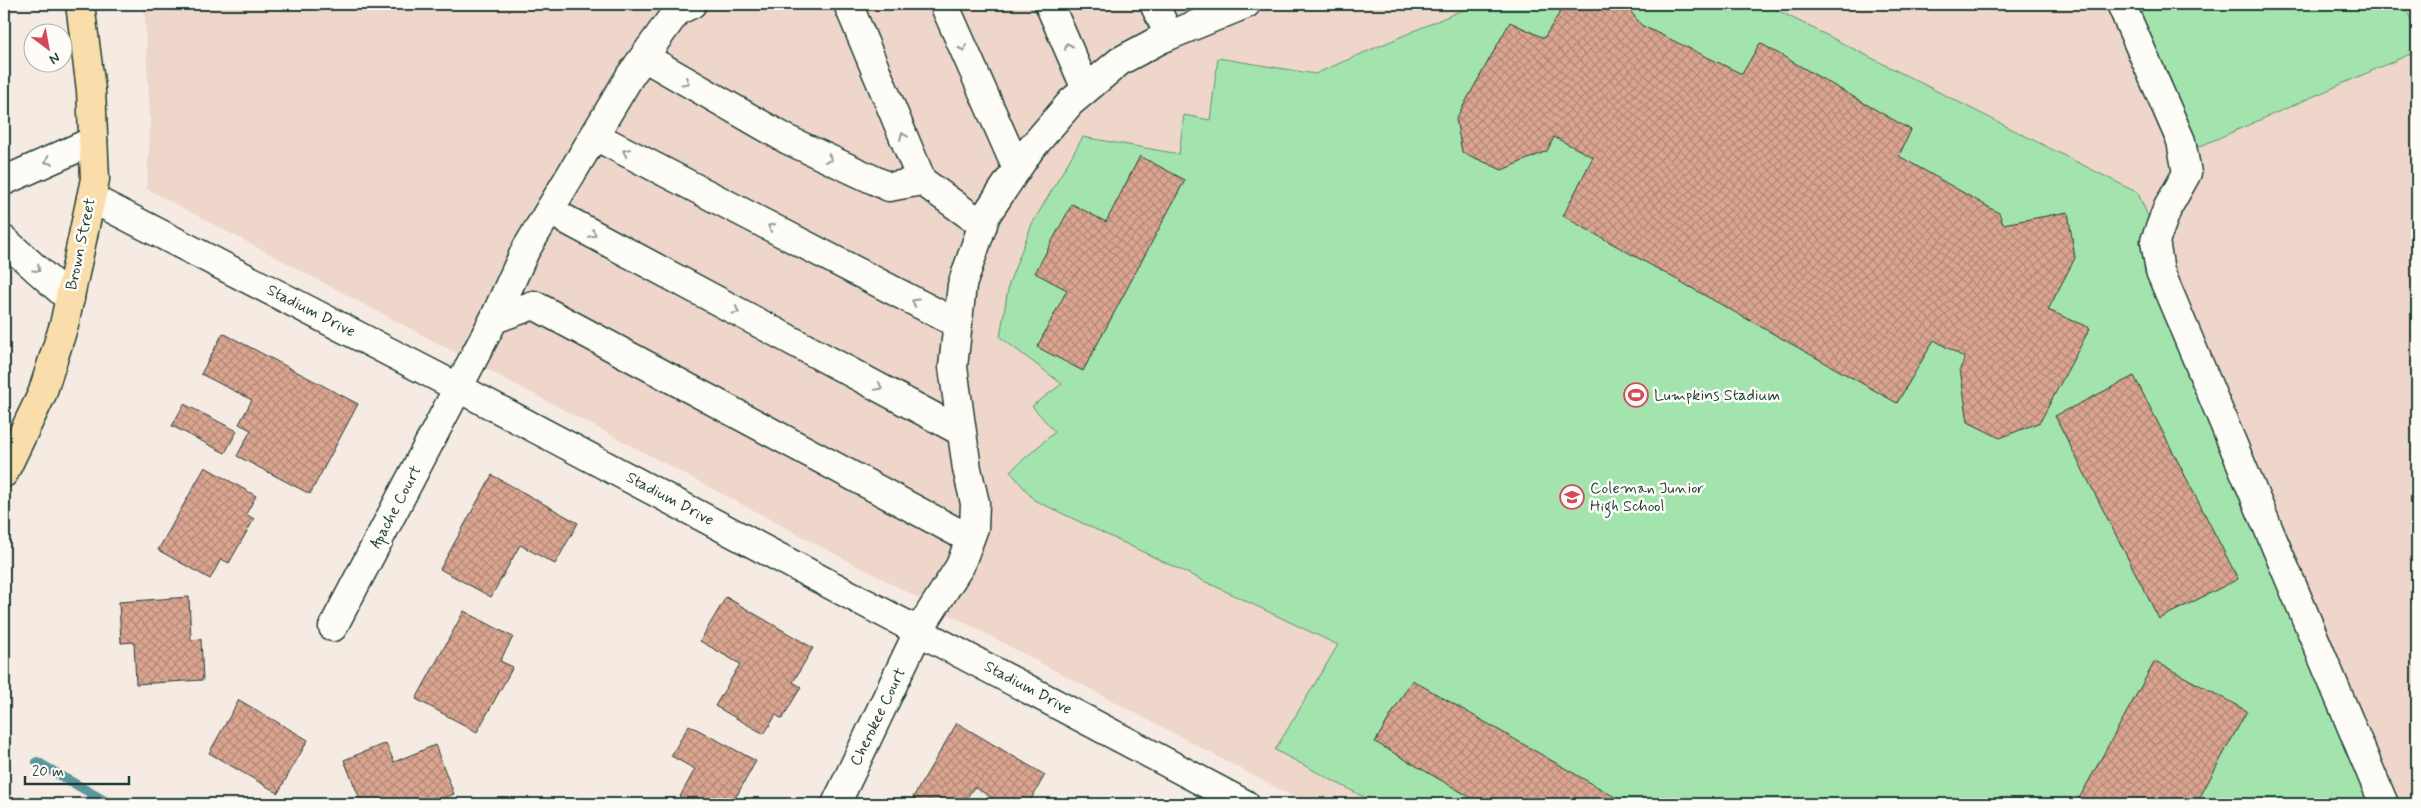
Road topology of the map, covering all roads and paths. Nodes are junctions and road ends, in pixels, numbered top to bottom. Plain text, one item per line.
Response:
1 (80, 4) edge
2 (692, 4) edge
3 (848, 4) edge
4 (944, 4) edge
5 (1049, 4) edge
6 (1154, 4) edge
7 (1246, 4) edge
8 (2121, 4) edge
9 (1169, 35) junction
10 (644, 58) junction
11 (1086, 88) junction
12 (595, 136) junction
13 (93, 141) junction
14 (1017, 169) junction
15 (4, 181) edge
16 (922, 181) junction
17 (91, 198) junction
18 (550, 211) junction
19 (983, 225) junction
20 (4, 240) edge
21 (70, 299) junction
22 (494, 319) junction
23 (958, 324) junction
24 (457, 387) junction
25 (962, 432) junction
26 (4, 473) edge
27 (970, 539) junction
28 (333, 627) dead end
29 (919, 630) junction
30 (836, 804) edge
31 (1245, 804) edge
32 (2384, 804) edge

1 - 13 main road, Brown Street
2 - 10 street, Apache Court
16 -> 3 street
4 -> 14 street
11 -> 5 street
6 - 9 street
7 - 9 street, Cherokee Court
8 - 32 street
9 - 11 street, Cherokee Court
10 - 12 street, Apache Court
10 -> 16 street
11 - 14 street, Cherokee Court
12 - 18 street, Apache Court
23 -> 12 street
13 -> 15 street
13 - 17 main road, Brown Street
14 - 19 street, Cherokee Court
16 - 19 street
17 - 21 main road, Brown Street
17 - 24 street, Stadium Drive
18 - 22 street, Apache Court
18 -> 25 street
19 - 23 street, Cherokee Court
20 -> 21 street
21 - 26 main road, Brown Street
22 - 24 street, Apache Court
22 - 27 street
23 - 25 street, Cherokee Court
24 - 28 street, Apache Court
24 - 29 street, Stadium Drive
25 - 27 street, Cherokee Court
27 - 29 street, Cherokee Court
29 - 30 street, Cherokee Court
29 - 31 street, Stadium Drive

